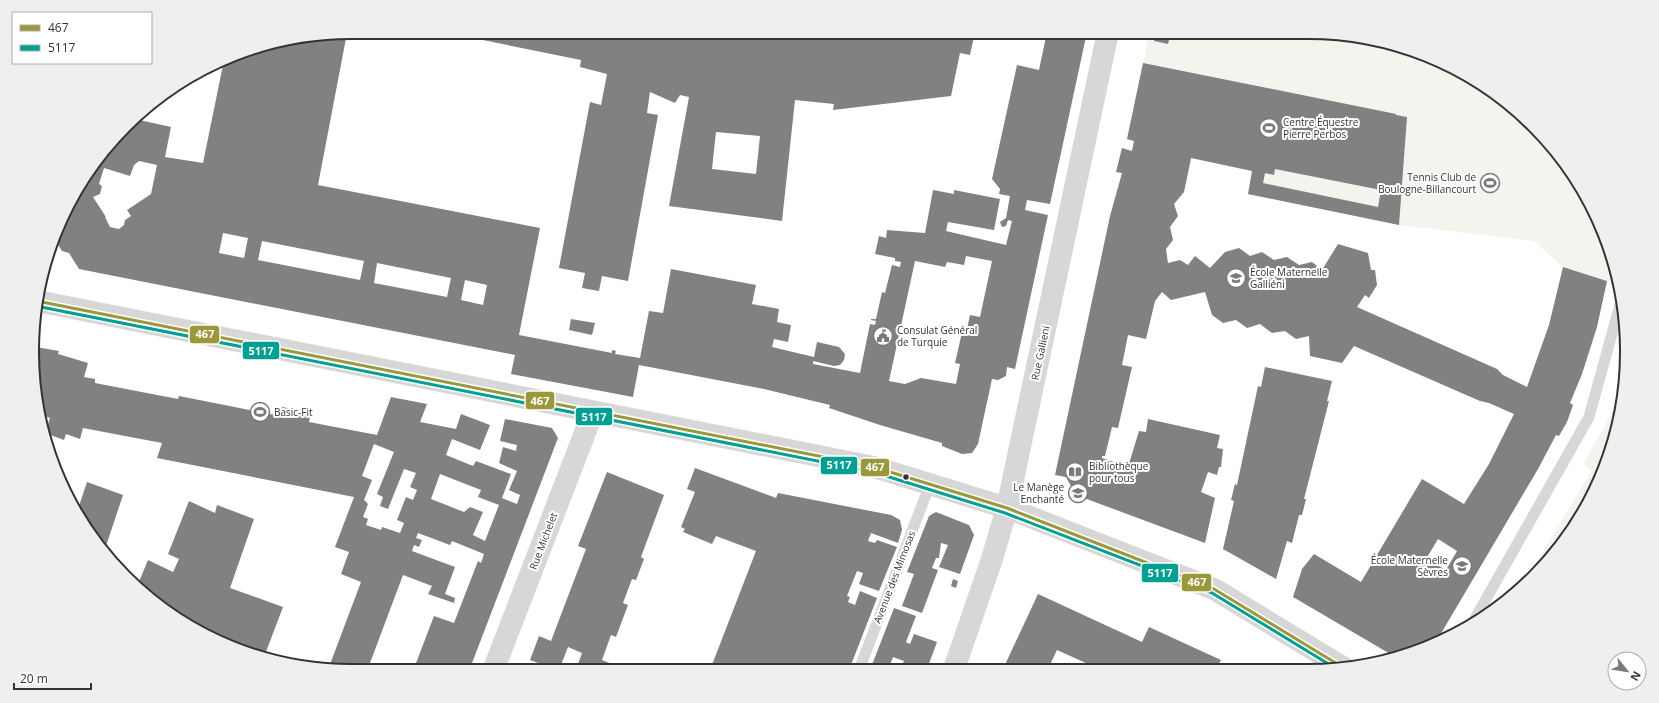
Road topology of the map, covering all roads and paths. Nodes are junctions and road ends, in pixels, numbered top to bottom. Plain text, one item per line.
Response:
1 (1107, 39) edge
2 (43, 302) edge
3 (1617, 314) edge
4 (593, 412) junction
5 (930, 484) junction
6 (1007, 508) junction
7 (1478, 613) edge
8 (1335, 662) edge
9 (496, 664) edge
10 (860, 664) edge
11 (956, 664) edge

1 - 6 street, Rue Gallieni
2 - 4 street
3 - 7 lane
4 - 5 street
4 - 9 street, Rue Michelet
5 - 6 street
5 - 10 lane, Avenue des Mimosas
6 - 8 street
6 - 11 street, Rue Gallieni

